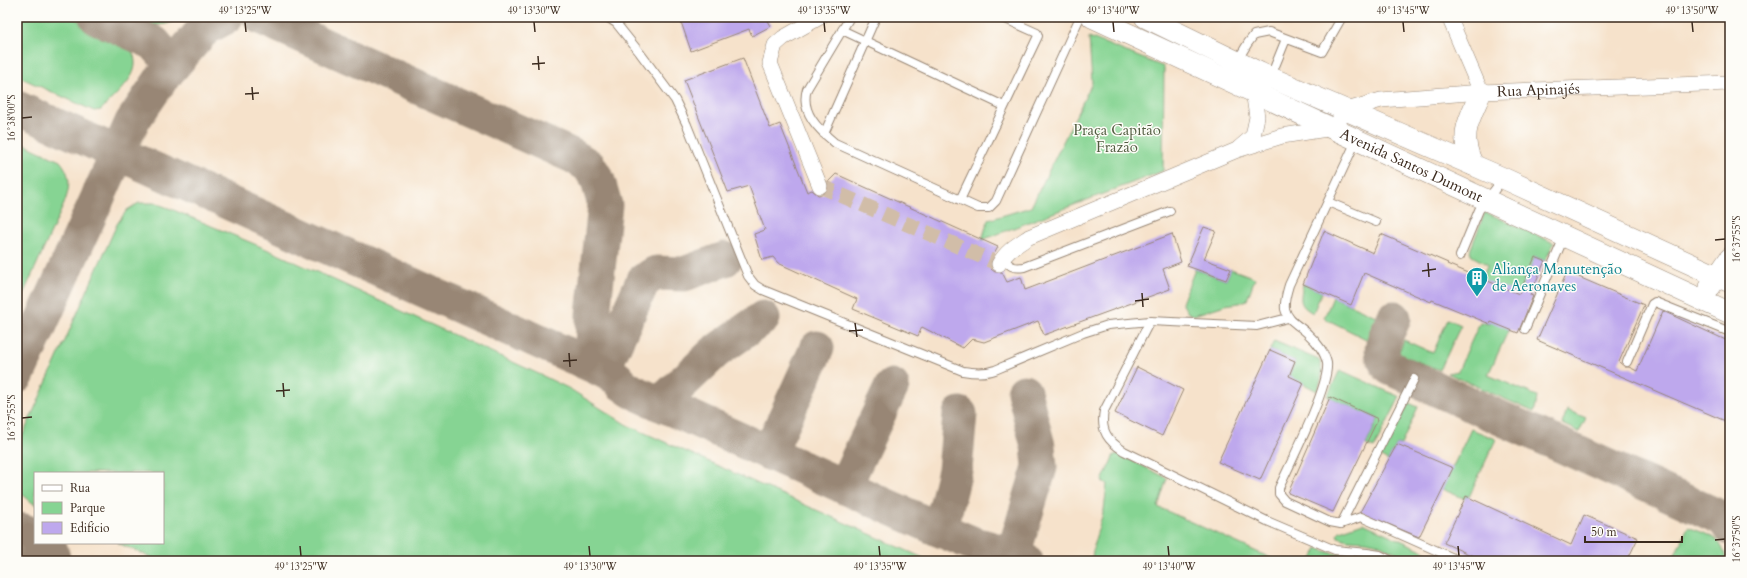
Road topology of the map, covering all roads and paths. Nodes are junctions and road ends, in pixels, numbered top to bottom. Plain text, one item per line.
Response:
1 (607, 17) edge
2 (820, 17) edge
3 (850, 17) edge
4 (876, 17) edge
5 (1001, 17) edge
6 (1080, 17) edge
7 (1092, 17) edge
8 (1342, 17) edge
9 (1449, 17) edge
10 (1157, 19) edge
11 (842, 30) junction
12 (1286, 38) junction
13 (866, 40) junction
14 (1237, 61) junction
15 (1261, 80) junction
16 (1730, 83) edge
17 (1481, 92) junction
18 (1004, 106) junction
19 (1347, 110) junction
20 (1333, 128) junction
21 (824, 134) junction
22 (1357, 140) junction
23 (1237, 150) junction
24 (1473, 165) junction
25 (1503, 178) junction
26 (820, 186) tunnel mouth
27 (1486, 199) junction
28 (960, 200) junction
29 (1328, 202) junction
30 (1170, 211) dead end
31 (1376, 222) dead end
32 (1564, 236) junction
33 (1460, 256) dead end
34 (1730, 258) edge
35 (1001, 260) joint
36 (1723, 279) edge
37 (1701, 300) junction
38 (1730, 313) edge
39 (1288, 318) junction
40 (1150, 321) junction
41 (1525, 329) dead end
42 (1730, 332) edge
43 (1627, 362) dead end
44 (1414, 379) dead end
45 (1341, 524) junction
46 (1392, 561) edge
47 (1460, 561) edge

1 - 40 lane
2 - 26 street
3 - 11 lane
4 - 13 lane
5 - 18 lane
6 - 28 lane
7 - 15 main road, Avenida Santos Dumont
8 - 12 lane
9 - 17 street
10 - 14 main road, Avenida Santos Dumont
11 - 13 lane
11 - 21 lane
12 - 14 lane
12 - 15 lane
13 - 18 lane
13 - 21 lane
14 - 15 main road, Avenida Santos Dumont
15 - 19 main road, Avenida Santos Dumont
15 - 20 main road, Avenida Santos Dumont
15 - 23 street
16 - 17 street, Rua Apinajés
17 - 19 street, Rua Apinajés
17 - 24 main road
18 - 28 lane
19 - 20 street
19 - 24 main road, Avenida Santos Dumont
20 - 22 main road, Avenida Santos Dumont
20 - 23 street
21 - 28 lane
22 - 27 main road, Avenida Santos Dumont
22 - 29 lane
23 - 35 street
24 - 25 main road, Avenida Santos Dumont
25 - 27 lane
25 - 36 main road, Avenida Santos Dumont
27 - 32 main road, Avenida Santos Dumont
27 - 33 lane
29 - 31 lane
29 - 39 lane
30 - 35 lane
32 - 37 main road, Avenida Santos Dumont
32 - 41 lane
34 - 36 main road
36 - 37 main road
37 - 38 main road, Avenida Santos Dumont
39 - 40 lane
39 - 45 lane
40 - 46 lane
42 - 43 lane
44 - 45 lane
45 - 47 lane

